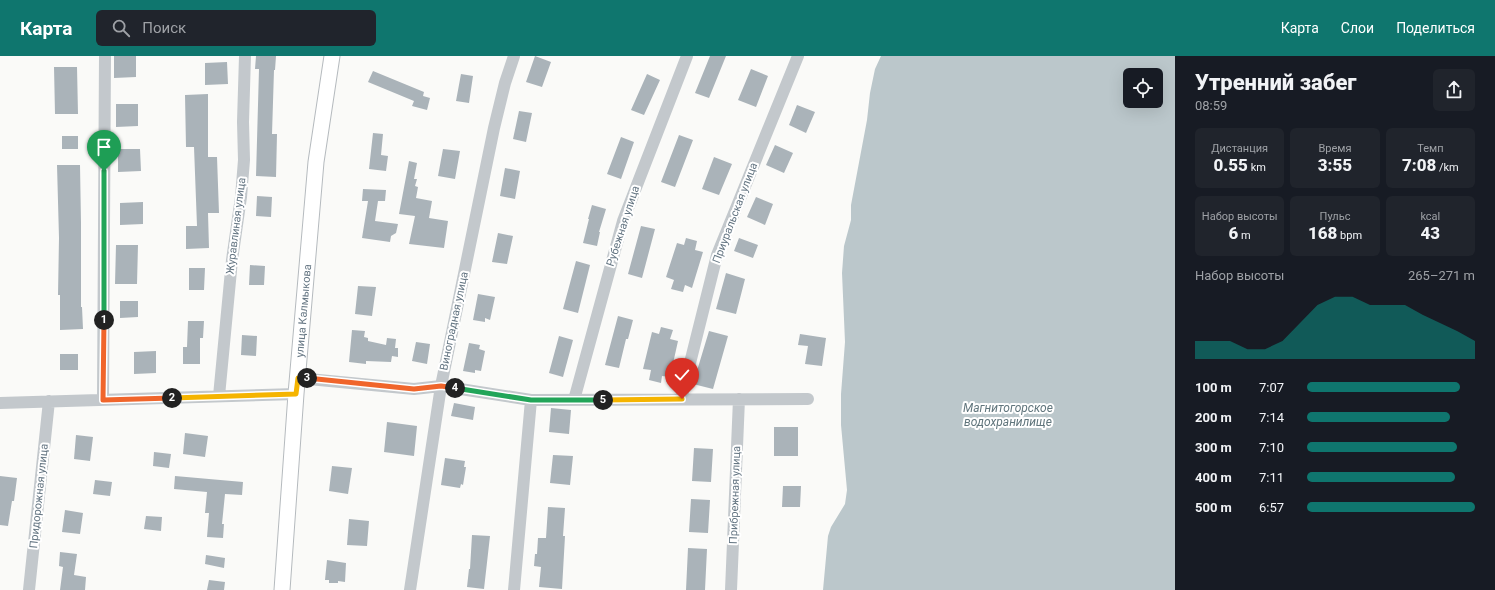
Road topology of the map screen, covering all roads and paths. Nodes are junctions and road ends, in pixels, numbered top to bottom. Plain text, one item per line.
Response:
1 (105, 56) edge
2 (245, 56) edge
3 (332, 56) edge
4 (514, 56) edge
5 (687, 56) edge
6 (798, 56) edge
7 (298, 378) junction
8 (441, 386) junction
9 (296, 394) junction
10 (219, 396) junction
11 (682, 399) junction
12 (739, 399) junction
13 (808, 399) dead end
14 (103, 400) junction
15 (531, 400) junction
16 (574, 400) junction
17 (50, 401) junction
18 (0, 403) edge
19 (29, 590) edge
20 (282, 590) edge
21 (410, 590) edge
22 (514, 590) edge
23 (731, 590) edge

1 - 14 street
2 - 10 street, Журавлиная улица
3 - 7 main road, улица Калмыкова
4 - 8 street, Виноградная улица
5 - 16 street, Рубежная улица
6 - 11 street, Приуральская улица
7 - 8 street
7 - 9 main road, улица Калмыкова
8 - 15 street
8 - 21 street, Виноградная улица
9 - 10 street
9 - 20 main road, улица Калмыкова
10 - 14 street
11 - 12 street
11 - 16 street
12 - 13 street
12 - 23 street, Прибрежная улица
14 - 17 street
15 - 16 street
15 - 22 street
17 - 18 street
17 - 19 street, Придорожная улица

